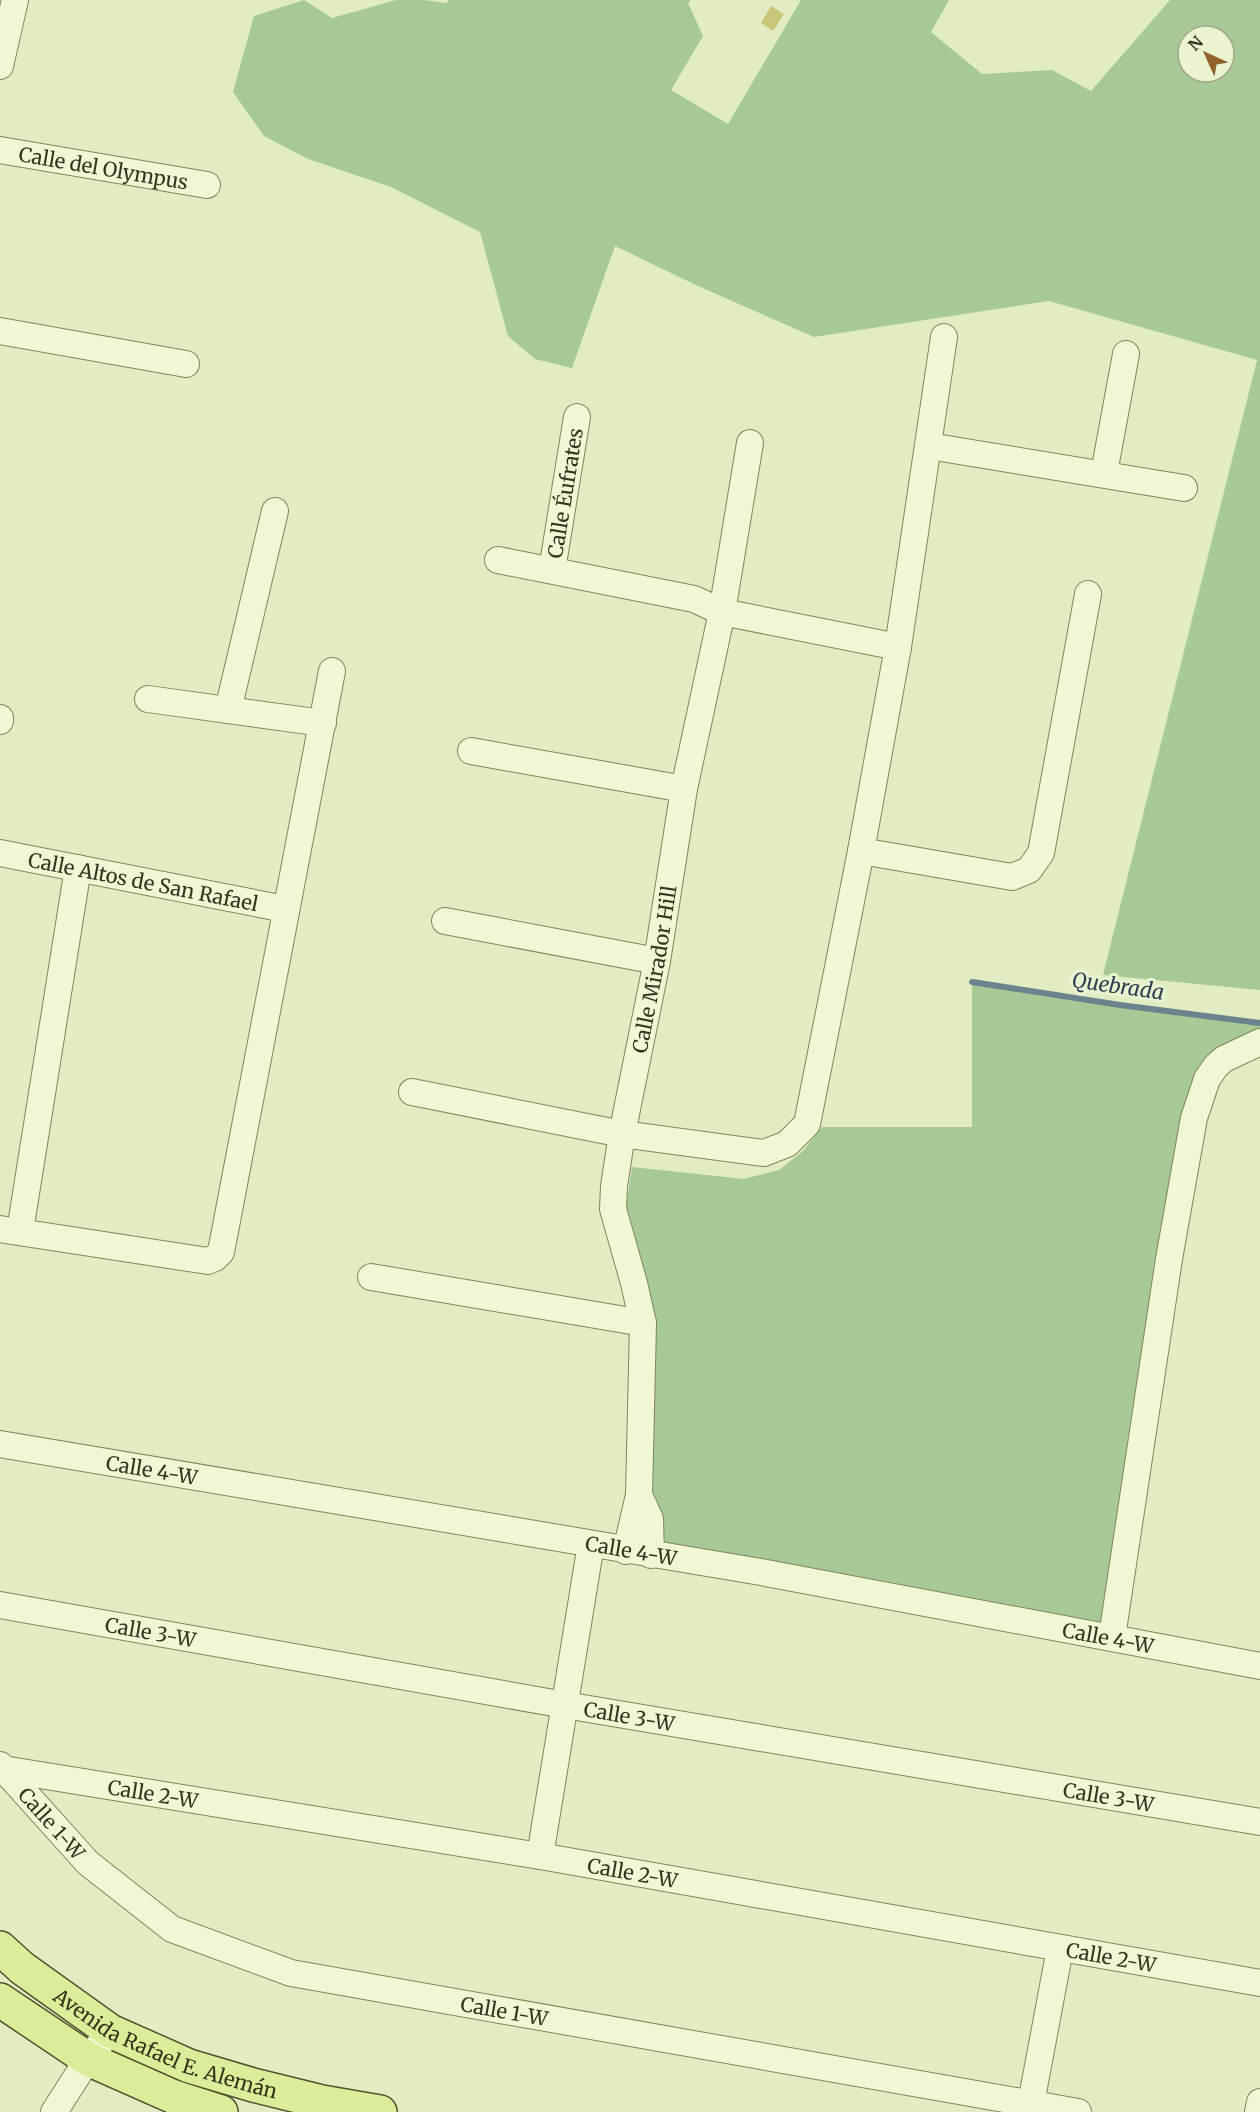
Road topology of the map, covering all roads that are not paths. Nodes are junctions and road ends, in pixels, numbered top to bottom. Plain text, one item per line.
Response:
1 (15, 0) edge
2 (0, 66) edge
3 (0, 150) edge
4 (207, 185) dead end
5 (0, 330) edge
6 (944, 337) dead end
7 (1126, 354) dead end
8 (186, 364) dead end
9 (578, 417) dead end
10 (750, 443) dead end
11 (929, 446) junction
12 (1104, 473) junction
13 (1184, 488) dead end
14 (275, 511) dead end
15 (498, 560) dead end
16 (552, 570) junction
17 (1088, 594) dead end
18 (722, 612) junction
19 (898, 647) junction
20 (332, 671) dead end
21 (148, 699) dead end
22 (228, 710) junction
23 (322, 723) junction
24 (471, 750) dead end
25 (684, 789) junction
26 (861, 851) junction
27 (0, 853) edge
28 (78, 868) junction
29 (285, 909) junction
30 (445, 921) dead end
31 (657, 961) junction
32 (1260, 1042) edge
33 (412, 1092) dead end
34 (622, 1134) junction
35 (10, 1230) edge
36 (371, 1277) dead end
37 (643, 1323) junction
38 (0, 1444) edge
39 (591, 1544) junction
40 (639, 1553) junction
41 (0, 1605) edge
42 (1112, 1637) junction
43 (1260, 1666) edge
44 (565, 1705) junction
45 (1, 1767) edge
46 (1260, 1822) edge
47 (540, 1856) junction
48 (0, 1948) edge
49 (1060, 1949) junction
50 (1260, 1983) edge
51 (0, 2000) edge
52 (110, 2031) junction
53 (88, 2060) junction
54 (1260, 2102) edge
55 (1031, 2103) junction
56 (54, 2112) edge
57 (221, 2112) edge
58 (380, 2112) edge
59 (1078, 2112) edge
60 (1258, 2112) edge

1 - 2 street
3 - 4 street, Calle del Olympus
5 - 8 street
6 - 11 street
7 - 12 street
9 - 16 street, Calle Éufrates
10 - 18 street, Calle Mirador Hill
11 - 12 street
11 - 19 street
12 - 13 street
14 - 22 street
15 - 16 street
16 - 18 street
17 - 26 street
18 - 19 street
18 - 25 street, Calle Mirador Hill
19 - 26 street
20 - 23 street
21 - 22 street
22 - 23 street
23 - 29 street
24 - 25 street
25 - 31 street, Calle Mirador Hill
26 - 34 street
27 - 28 street, Calle Altos de San Rafael
28 - 29 street, Calle Altos de San Rafael
28 - 35 street
29 - 35 street
30 - 31 street
31 - 34 street, Calle Mirador Hill
32 - 42 street
33 - 34 street
34 - 37 street, Calle Mirador Hill
36 - 37 street
37 - 40 street, Calle Mirador Hill
38 - 39 street, Calle 4-W
39 - 40 street, Calle 4-W
39 - 44 street
40 - 42 street, Calle 4-W
41 - 44 street, Calle 3-W
42 - 43 street, Calle 4-W
44 - 46 street, Calle 3-W
44 - 47 street
45 - 47 street, Calle 2-W
45 - 55 street, Calle 1-W
47 - 49 street, Calle 2-W
48 - 52 main road, Avenida Rafael E. Alemán
49 - 50 street, Calle 2-W
49 - 55 street
51 - 53 main road, Avenida Rafael E. Alemán
52 - 53 street
52 - 58 main road, Avenida Rafael E. Alemán
53 - 56 street
53 - 57 main road, Avenida Rafael E. Alemán
54 - 60 street
55 - 59 street, Calle 1-W

